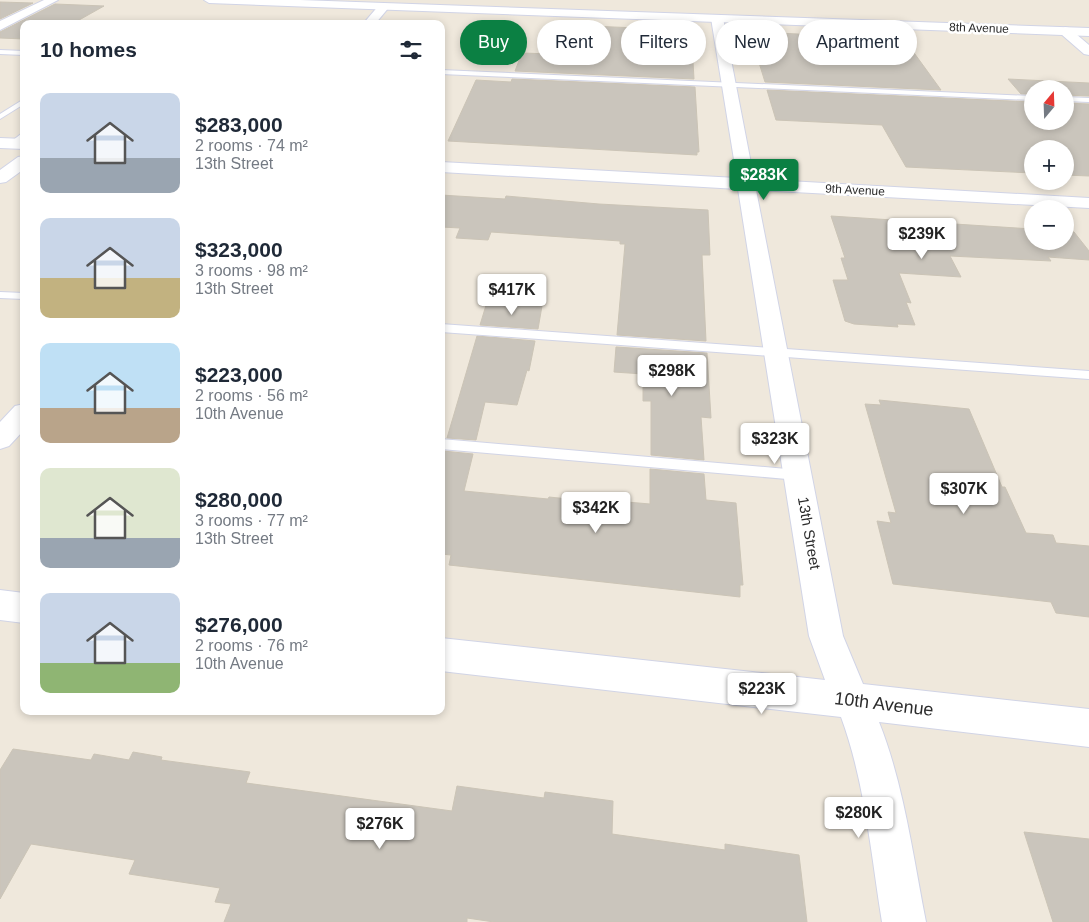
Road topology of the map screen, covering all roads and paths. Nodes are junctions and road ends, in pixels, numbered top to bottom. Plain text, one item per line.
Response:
1 (53, 0) edge
2 (209, 0) edge
3 (384, 6) junction
4 (717, 18) junction
5 (372, 20) edge
6 (0, 26) edge
7 (1065, 31) junction
8 (1089, 32) edge
9 (1089, 51) edge
10 (0, 52) edge
11 (20, 53) edge
12 (445, 72) edge
13 (729, 85) junction
14 (1024, 98) edge
15 (1074, 99) edge
16 (1089, 100) edge
17 (20, 104) edge
18 (0, 117) edge
19 (20, 164) edge
20 (445, 167) edge
21 (0, 178) edge
22 (747, 184) junction
23 (1089, 203) edge
24 (0, 294) edge
25 (20, 296) edge
26 (445, 328) edge
27 (776, 352) junction
28 (1089, 375) edge
29 (20, 417) edge
30 (0, 439) edge
31 (445, 444) edge
32 (798, 475) junction
33 (0, 605) edge
34 (20, 608) edge
35 (445, 654) edge
36 (853, 701) junction
37 (1089, 728) edge
38 (904, 922) edge

1 - 6 street
2 - 3 street, 8th Avenue
3 - 4 street, 8th Avenue
3 - 5 street
4 - 7 street, 8th Avenue
4 - 13 street, 13th Street
7 - 8 street, 8th Avenue
7 - 9 street
10 - 11 lane
12 - 13 lane
13 - 14 lane
13 - 22 street, 13th Street
15 - 16 lane
17 - 18 lane
19 - 21 street
20 - 22 street, 9th Avenue
22 - 23 street, 9th Avenue
22 - 27 street, 13th Street
24 - 25 lane
26 - 27 lane
27 - 28 lane
27 - 32 street, 13th Street
29 - 30 street
31 - 32 lane
32 - 36 street, 13th Street
33 - 34 street
35 - 36 street, 10th Avenue
36 - 37 street, 10th Avenue
36 - 38 street, 13th Street

